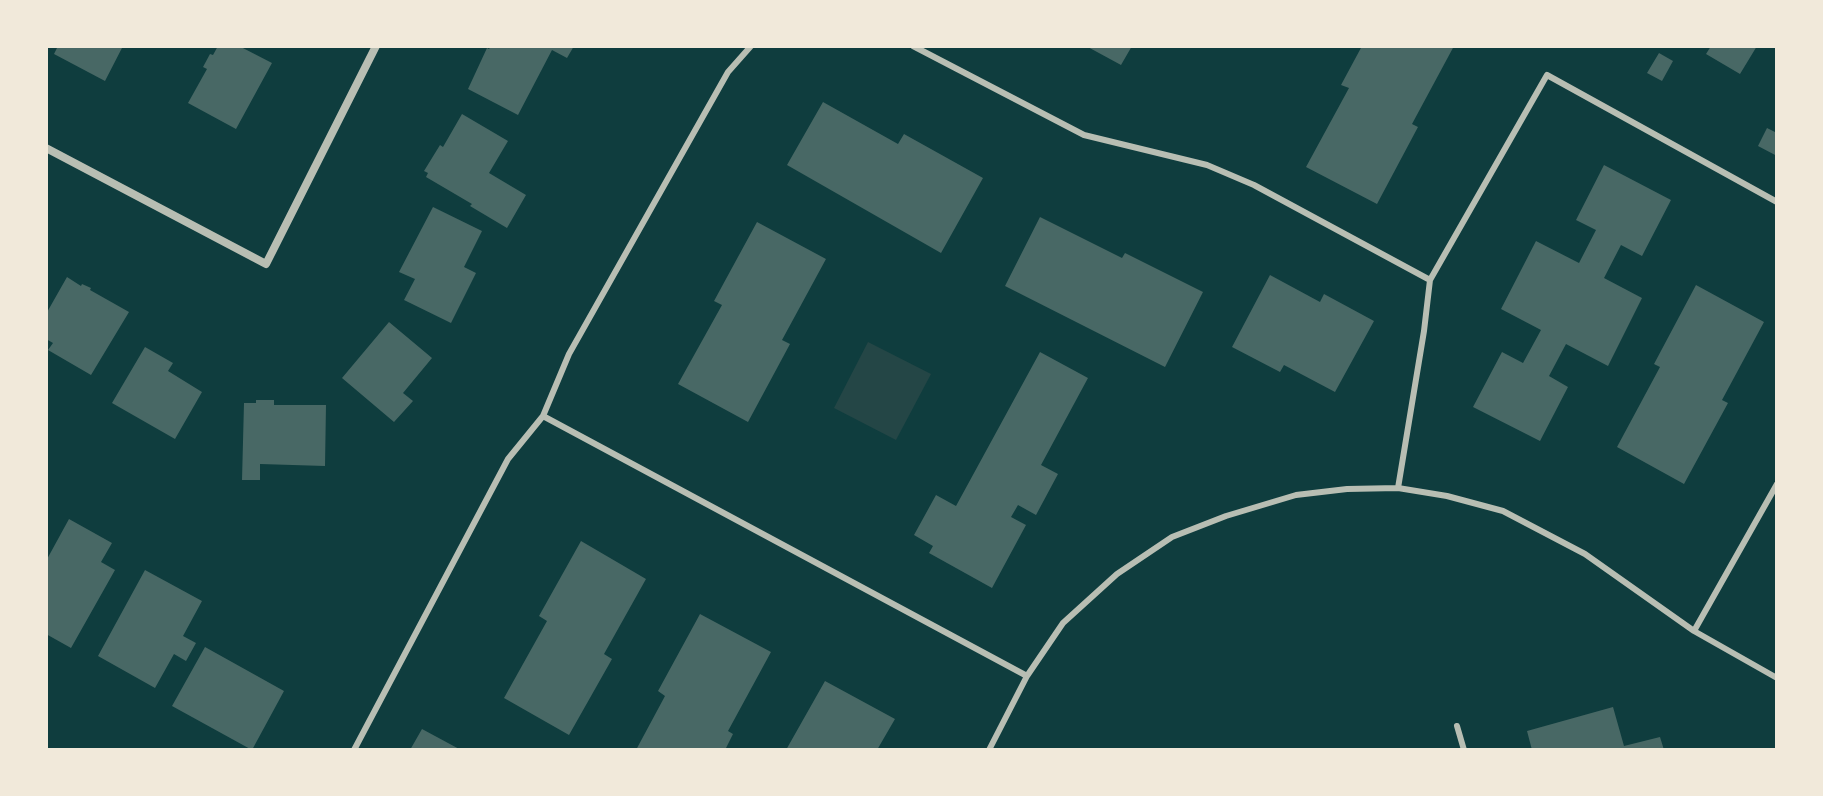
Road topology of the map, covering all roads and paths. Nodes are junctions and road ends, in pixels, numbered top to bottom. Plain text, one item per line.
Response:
1 (376, 46) edge
2 (751, 46) edge
3 (913, 46) edge
4 (46, 148) edge
5 (1777, 202) edge
6 (1430, 280) junction
7 (543, 416) junction
8 (1777, 484) edge
9 (1398, 488) junction
10 (1694, 631) junction
11 (1027, 676) junction
12 (1777, 678) edge
13 (1457, 726) dead end
14 (354, 750) edge
15 (989, 750) edge
16 (1464, 750) edge

1 - 4 street
2 - 7 lane
3 - 6 lane
5 - 6 lane
6 - 9 lane
7 - 11 lane
7 - 14 lane
8 - 10 lane
9 - 10 lane
9 - 11 lane
10 - 12 lane
11 - 15 lane
13 - 16 lane

